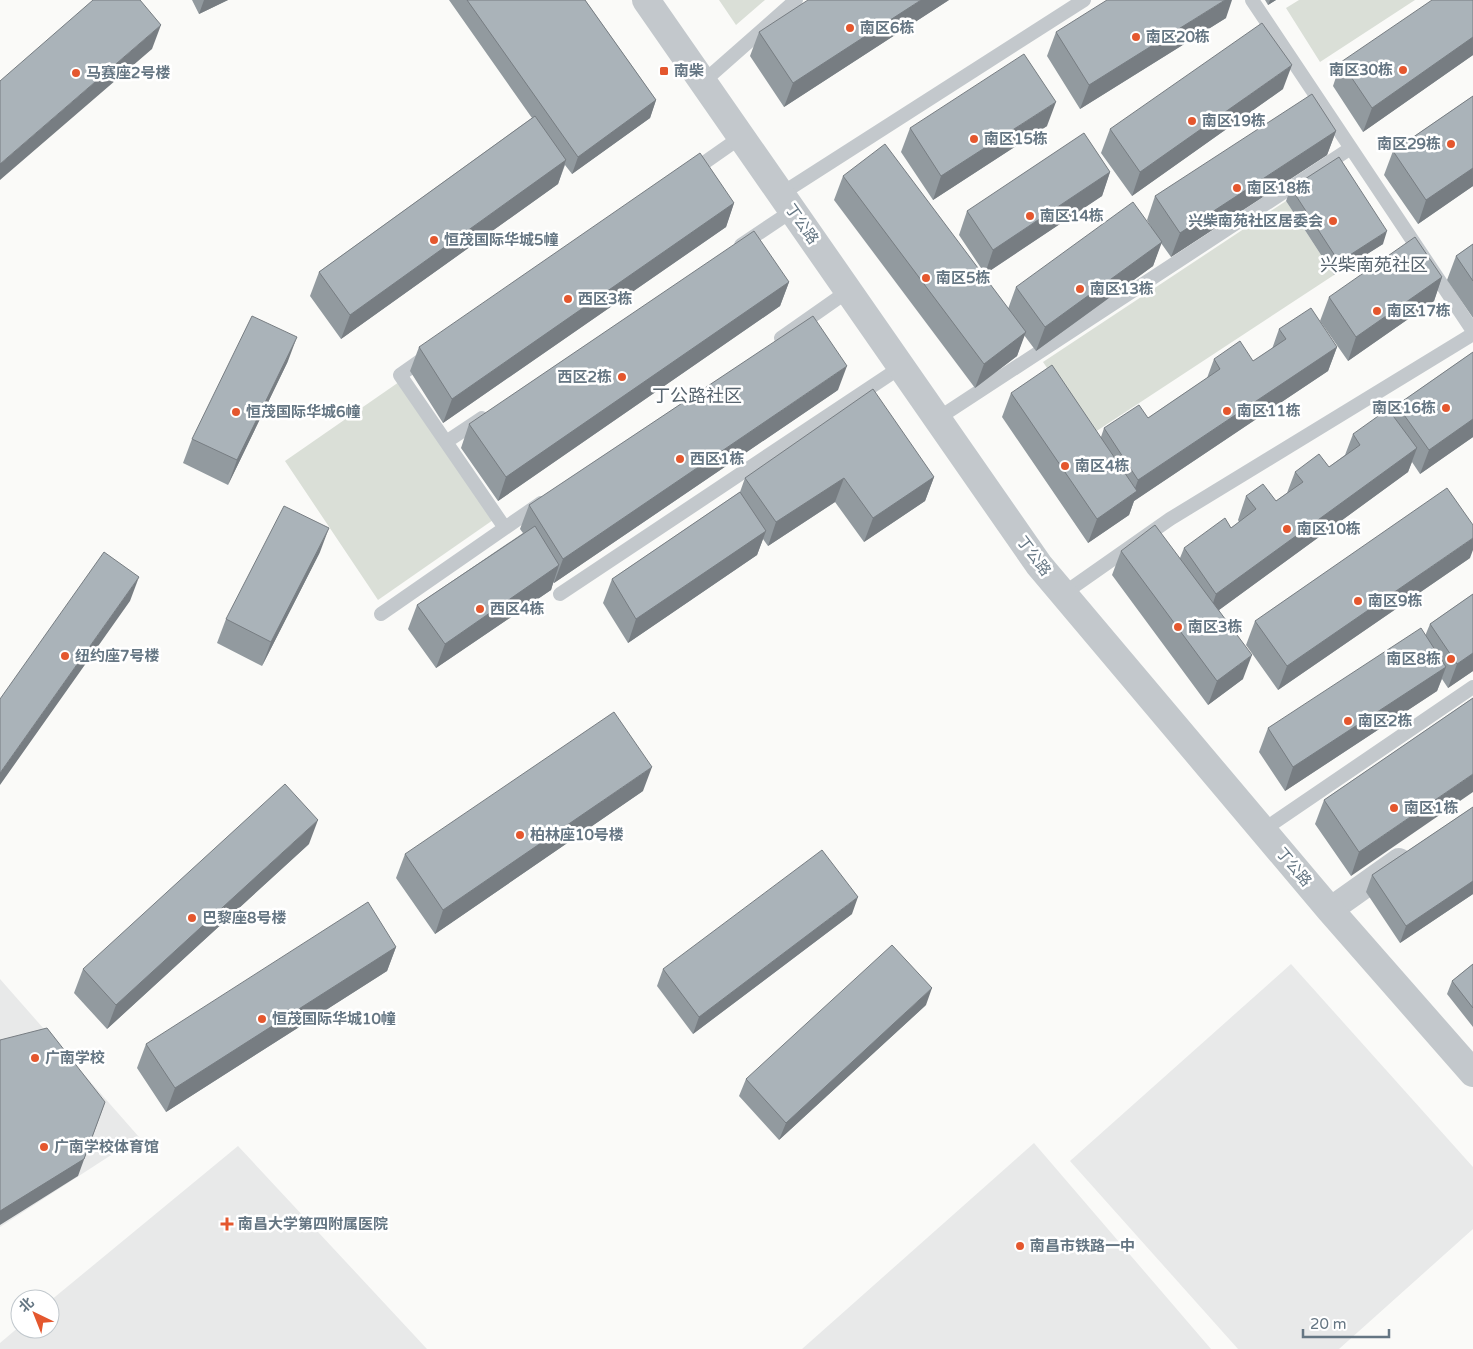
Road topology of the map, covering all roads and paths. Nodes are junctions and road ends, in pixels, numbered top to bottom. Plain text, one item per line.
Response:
1 (646, 0) edge
2 (796, 0) edge
3 (1084, 0) edge
4 (1252, 0) edge
5 (1068, 4) edge
6 (703, 82) junction
7 (741, 138) junction
8 (1351, 148) junction
9 (676, 183) edge
10 (786, 202) junction
11 (726, 255) edge
12 (848, 291) junction
13 (1473, 332) edge
14 (440, 347) edge
15 (766, 348) edge
16 (901, 367) junction
17 (496, 409) edge
18 (937, 419) junction
19 (446, 442) junction
20 (554, 494) edge
21 (505, 528) junction
22 (560, 594) edge
23 (1063, 594) junction
24 (381, 614) dead end
25 (1473, 687) edge
26 (1263, 830) junction
27 (1418, 848) edge
28 (1330, 910) junction
29 (1473, 1073) edge

1 - 6 street, 丁公路
2 - 6 lane
3 - 5 lane
4 - 8 lane
5 - 10 lane
6 - 7 street, 丁公路
7 - 9 lane
7 - 10 street, 丁公路
8 - 13 lane
8 - 18 lane
10 - 11 lane
10 - 12 street, 丁公路
12 - 15 lane
12 - 16 street, 丁公路
13 - 23 lane
14 - 19 lane
16 - 18 street, 丁公路
16 - 22 lane
17 - 19 lane
18 - 23 street, 丁公路
19 - 21 lane
20 - 21 lane
21 - 24 lane
23 - 26 street, 丁公路
25 - 26 lane
26 - 28 street, 丁公路
27 - 28 street
28 - 29 street, 丁公路

